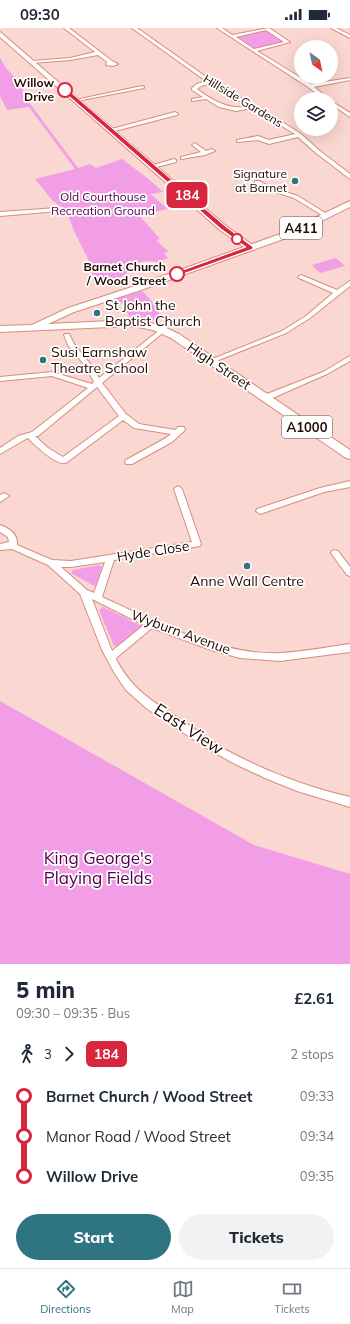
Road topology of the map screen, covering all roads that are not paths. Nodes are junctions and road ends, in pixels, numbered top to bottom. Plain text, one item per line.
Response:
1 (66, 28) edge
2 (134, 28) edge
3 (219, 28) edge
4 (335, 29) edge
5 (350, 29) edge
6 (0, 34) edge
7 (232, 36) junction
8 (350, 37) edge
9 (254, 50) junction
10 (99, 53) junction
11 (33, 62) junction
12 (110, 62) dead end
13 (350, 78) edge
14 (209, 82) junction
15 (142, 86) dead end
16 (310, 86) junction
17 (318, 92) edge
18 (206, 98) junction
19 (78, 100) junction
20 (194, 100) dead end
21 (252, 107) junction
22 (338, 107) edge
23 (175, 114) dead end
24 (350, 115) edge
25 (111, 130) junction
26 (294, 132) edge
27 (295, 136) edge
28 (300, 136) edge
29 (239, 141) dead end
30 (195, 145) dead end
31 (212, 151) dead end
32 (205, 153) junction
33 (183, 158) dead end
34 (174, 161) dead end
35 (153, 166) junction
36 (350, 177) edge
37 (257, 182) dead end
38 (350, 204) edge
39 (56, 210) dead end
40 (0, 214) edge
41 (327, 216) junction
42 (251, 248) junction
43 (301, 277) dead end
44 (350, 283) edge
45 (338, 293) junction
46 (65, 312) junction
47 (45, 322) junction
48 (4, 329) edge
49 (67, 330) junction
50 (163, 330) junction
51 (350, 358) edge
52 (212, 361) junction
53 (0, 379) edge
54 (96, 385) junction
55 (265, 398) junction
56 (123, 416) junction
57 (30, 436) junction
58 (0, 452) edge
59 (350, 455) edge
60 (129, 462) dead end
61 (350, 484) edge
62 (178, 489) dead end
63 (260, 511) dead end
64 (0, 528) edge
65 (14, 546) junction
66 (0, 547) edge
67 (336, 553) dead end
68 (111, 558) junction
69 (51, 563) junction
70 (350, 573) edge
71 (84, 592) junction
72 (97, 598) junction
73 (151, 624) junction
74 (350, 648) edge
75 (111, 657) junction
76 (350, 802) edge

1 - 10 street
2 - 14 street, Hillside Gardens
3 - 7 street
4 - 5 street
4 - 8 street
6 - 11 street
7 - 9 street
7 - 9 street
9 - 16 street
10 - 11 street
10 - 12 street
11 - 19 street
13 - 16 street
14 - 18 street
14 - 21 street, Hillside Gardens
15 - 19 street
16 - 17 street
18 - 20 street
18 - 21 street
19 - 25 street
21 - 26 street, Hillside Gardens
22 - 24 street
23 - 25 street
25 - 35 street
27 - 29 street
28 - 36 street, Hillside Gardens
30 - 32 street
31 - 32 street
32 - 33 street
34 - 35 street
35 - 42 street
37 - 41 street
38 - 41 main road, A411
39 - 40 street
41 - 42 main road, A411
42 - 46 main road, A411
43 - 45 street
44 - 45 street
45 - 52 street
46 - 47 main road, A411
46 - 49 main road
47 - 48 main road, A411
47 - 48 main road, High Street / A1000
47 - 49 main road, High Street / A1000
49 - 50 main road, High Street / A1000
49 - 54 street
50 - 52 main road, High Street / A1000
50 - 54 street
51 - 55 street
52 - 55 main road, High Street / A1000
53 - 54 street
54 - 56 street
54 - 57 street
55 - 59 main road, High Street / A1000
56 - 57 street
56 - 60 street
57 - 58 street
61 - 63 street
62 - 68 street, Hyde Close
64 - 65 street
65 - 66 street
65 - 69 street
67 - 70 street
68 - 69 street, Hyde Close
68 - 72 street
69 - 71 street, Wyburn Avenue
71 - 72 street, Wyburn Avenue
71 - 75 street, East View
72 - 73 street, Wyburn Avenue
73 - 74 street, Wyburn Avenue
73 - 75 street
75 - 76 street, East View

